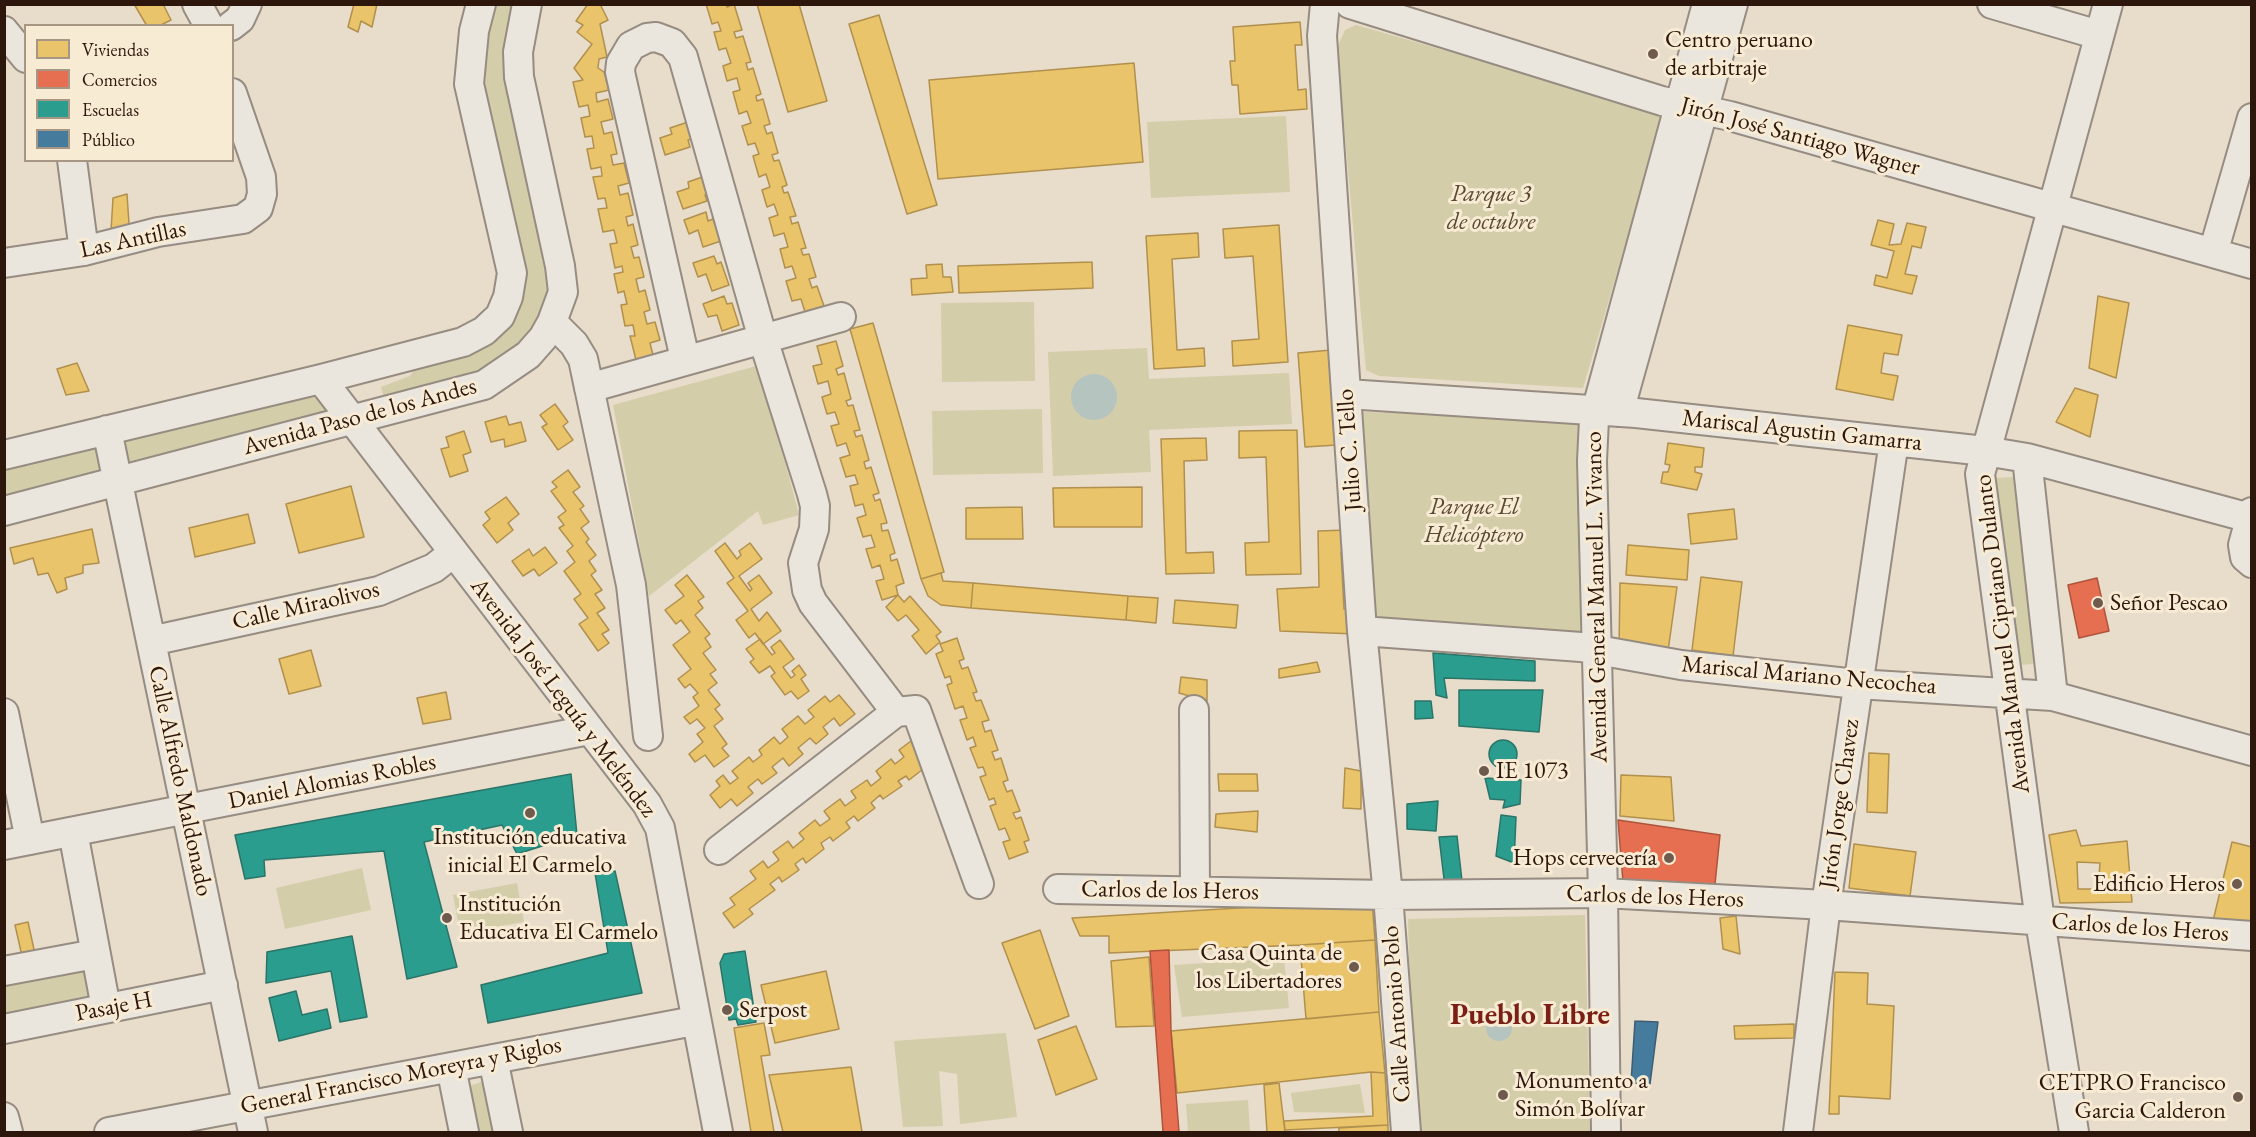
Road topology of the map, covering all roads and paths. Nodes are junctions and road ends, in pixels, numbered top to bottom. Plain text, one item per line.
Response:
1 (197, 4) edge
2 (247, 4) edge
3 (481, 4) edge
4 (527, 4) edge
5 (1325, 4) edge
6 (1350, 4) edge
7 (1707, 4) edge
8 (1732, 4) edge
9 (1992, 4) edge
10 (2108, 4) edge
11 (208, 24) edge
12 (234, 24) edge
13 (4, 31) edge
14 (2099, 35) junction
15 (24, 56) edge
16 (234, 99) edge
17 (1690, 108) junction
18 (2252, 117) edge
19 (72, 162) edge
20 (2053, 206) junction
21 (84, 251) junction
22 (2212, 253) junction
23 (4, 263) edge
24 (2252, 264) edge
25 (842, 317) dead end
26 (552, 322) junction
27 (763, 339) junction
28 (685, 359) junction
29 (321, 379) junction
30 (589, 388) junction
31 (1347, 394) junction
32 (1607, 411) junction
33 (351, 420) junction
34 (107, 430) junction
35 (1894, 441) junction
36 (1985, 451) junction
37 (4, 455) edge
38 (2027, 458) junction
39 (118, 482) junction
40 (4, 511) edge
41 (2251, 515) edge
42 (453, 553) junction
43 (2252, 563) edge
44 (1362, 631) junction
45 (151, 641) junction
46 (1596, 650) junction
47 (1857, 684) junction
48 (2008, 692) junction
49 (2053, 696) junction
50 (1194, 711) dead end
51 (896, 712) junction
52 (4, 713) edge
53 (589, 730) junction
54 (648, 736) dead end
55 (2252, 751) edge
56 (187, 811) junction
57 (73, 832) junction
58 (17, 842) edge
59 (719, 850) dead end
60 (979, 884) dead end
61 (1058, 889) dead end
62 (1195, 890) junction
63 (1604, 893) junction
64 (1388, 895) junction
65 (1826, 905) junction
66 (2040, 921) junction
67 (2252, 936) edge
68 (95, 954) junction
69 (4, 971) edge
70 (223, 985) junction
71 (106, 1008) junction
72 (694, 1020) junction
73 (4, 1029) edge
74 (493, 1059) junction
75 (451, 1067) junction
76 (4, 1117) edge
77 (250, 1119) edge
78 (8, 1132) edge
79 (109, 1132) edge
80 (464, 1132) edge
81 (508, 1132) edge
82 (718, 1132) edge
83 (1406, 1132) edge
84 (1606, 1132) edge
85 (1798, 1132) edge
86 (2074, 1132) edge

1 - 11 street
2 - 12 street
3 - 29 street, Avenida Paso de los Andes
4 - 26 street, Avenida Paso de los Andes
5 - 31 street, Julio C. Tello
6 - 17 street, Jirón José Santiago Wagner
7 - 17 street, Avenida General Manuel L. Vivanco
8 - 17 street, Avenida General Manuel L. Vivanco
9 - 14 street
10 - 14 street, Avenida Manuel Cipriano Dulanto
13 - 15 street
14 - 20 street, Avenida Manuel Cipriano Dulanto
16 - 21 street, Las Antillas
17 - 20 street, Jirón José Santiago Wagner
17 - 32 street, Avenida General Manuel L. Vivanco
18 - 22 street
19 - 21 street
20 - 22 street, Jirón José Santiago Wagner
20 - 36 street, Avenida Manuel Cipriano Dulanto
21 - 23 street, Las Antillas
22 - 24 street, Jirón José Santiago Wagner
25 - 27 street
26 - 30 street
26 - 33 street, Avenida Paso de los Andes
27 - 28 street
27 - 28 street
27 - 51 street
28 - 30 street
29 - 33 street, Avenida José Leguía y Meléndez
29 - 34 street, Avenida Paso de los Andes
30 - 54 street
31 - 32 street, Mariscal Agustin Gamarra
31 - 44 street, Julio C. Tello
32 - 35 street, Mariscal Agustin Gamarra
32 - 46 street, Avenida General Manuel L. Vivanco
33 - 39 street, Avenida Paso de los Andes
33 - 42 street, Avenida José Leguía y Meléndez
34 - 37 street, Avenida Paso de los Andes
34 - 39 street, Calle Alfredo Maldonado
35 - 36 street, Mariscal Agustin Gamarra
35 - 47 street, Jirón Jorge Chavez
36 - 38 street, Mariscal Agustin Gamarra
36 - 48 street, Avenida Manuel Cipriano Dulanto
38 - 41 street, Mariscal Agustin Gamarra
38 - 49 street
39 - 40 street, Avenida Paso de los Andes
39 - 45 street, Calle Alfredo Maldonado
41 - 43 street
42 - 45 street, Calle Miraolivos
42 - 53 street, Avenida José Leguía y Meléndez
44 - 46 street, Mariscal Mariano Necochea
44 - 64 street, Julio C. Tello
45 - 56 street, Calle Alfredo Maldonado
46 - 47 street, Mariscal Mariano Necochea
46 - 63 street, Avenida General Manuel L. Vivanco
47 - 48 street, Mariscal Mariano Necochea
47 - 65 street, Jirón Jorge Chavez
48 - 49 street, Mariscal Mariano Necochea
48 - 66 street, Avenida Manuel Cipriano Dulanto
49 - 55 street, Mariscal Mariano Necochea
50 - 62 street
51 - 59 street
51 - 60 street
52 - 58 street
53 - 56 street, Daniel Alomias Robles
53 - 72 street, Avenida José Leguía y Meléndez
56 - 57 street, Daniel Alomias Robles
56 - 70 street, Calle Alfredo Maldonado
57 - 58 street, Daniel Alomias Robles
57 - 68 street
61 - 62 street, Carlos de los Heros
62 - 64 street, Carlos de los Heros
63 - 64 street, Carlos de los Heros
63 - 65 street, Carlos de los Heros
63 - 84 street, Avenida General Manuel L. Vivanco
64 - 83 street, Calle Antonio Polo
65 - 66 street, Carlos de los Heros
65 - 85 street, Jirón Jorge Chavez
66 - 67 street, Carlos de los Heros
66 - 86 street, Avenida Manuel Cipriano Dulanto
68 - 69 street
68 - 71 street
70 - 71 street, Pasaje H
70 - 77 street, Calle Alfredo Maldonado
71 - 73 street, Pasaje H
72 - 74 street, General Francisco Moreyra y Riglos
72 - 82 street, Avenida José Leguía y Meléndez
74 - 75 street, General Francisco Moreyra y Riglos
74 - 81 street
75 - 77 street, General Francisco Moreyra y Riglos
75 - 80 street
76 - 78 street
77 - 79 street, General Francisco Moreyra y Riglos

